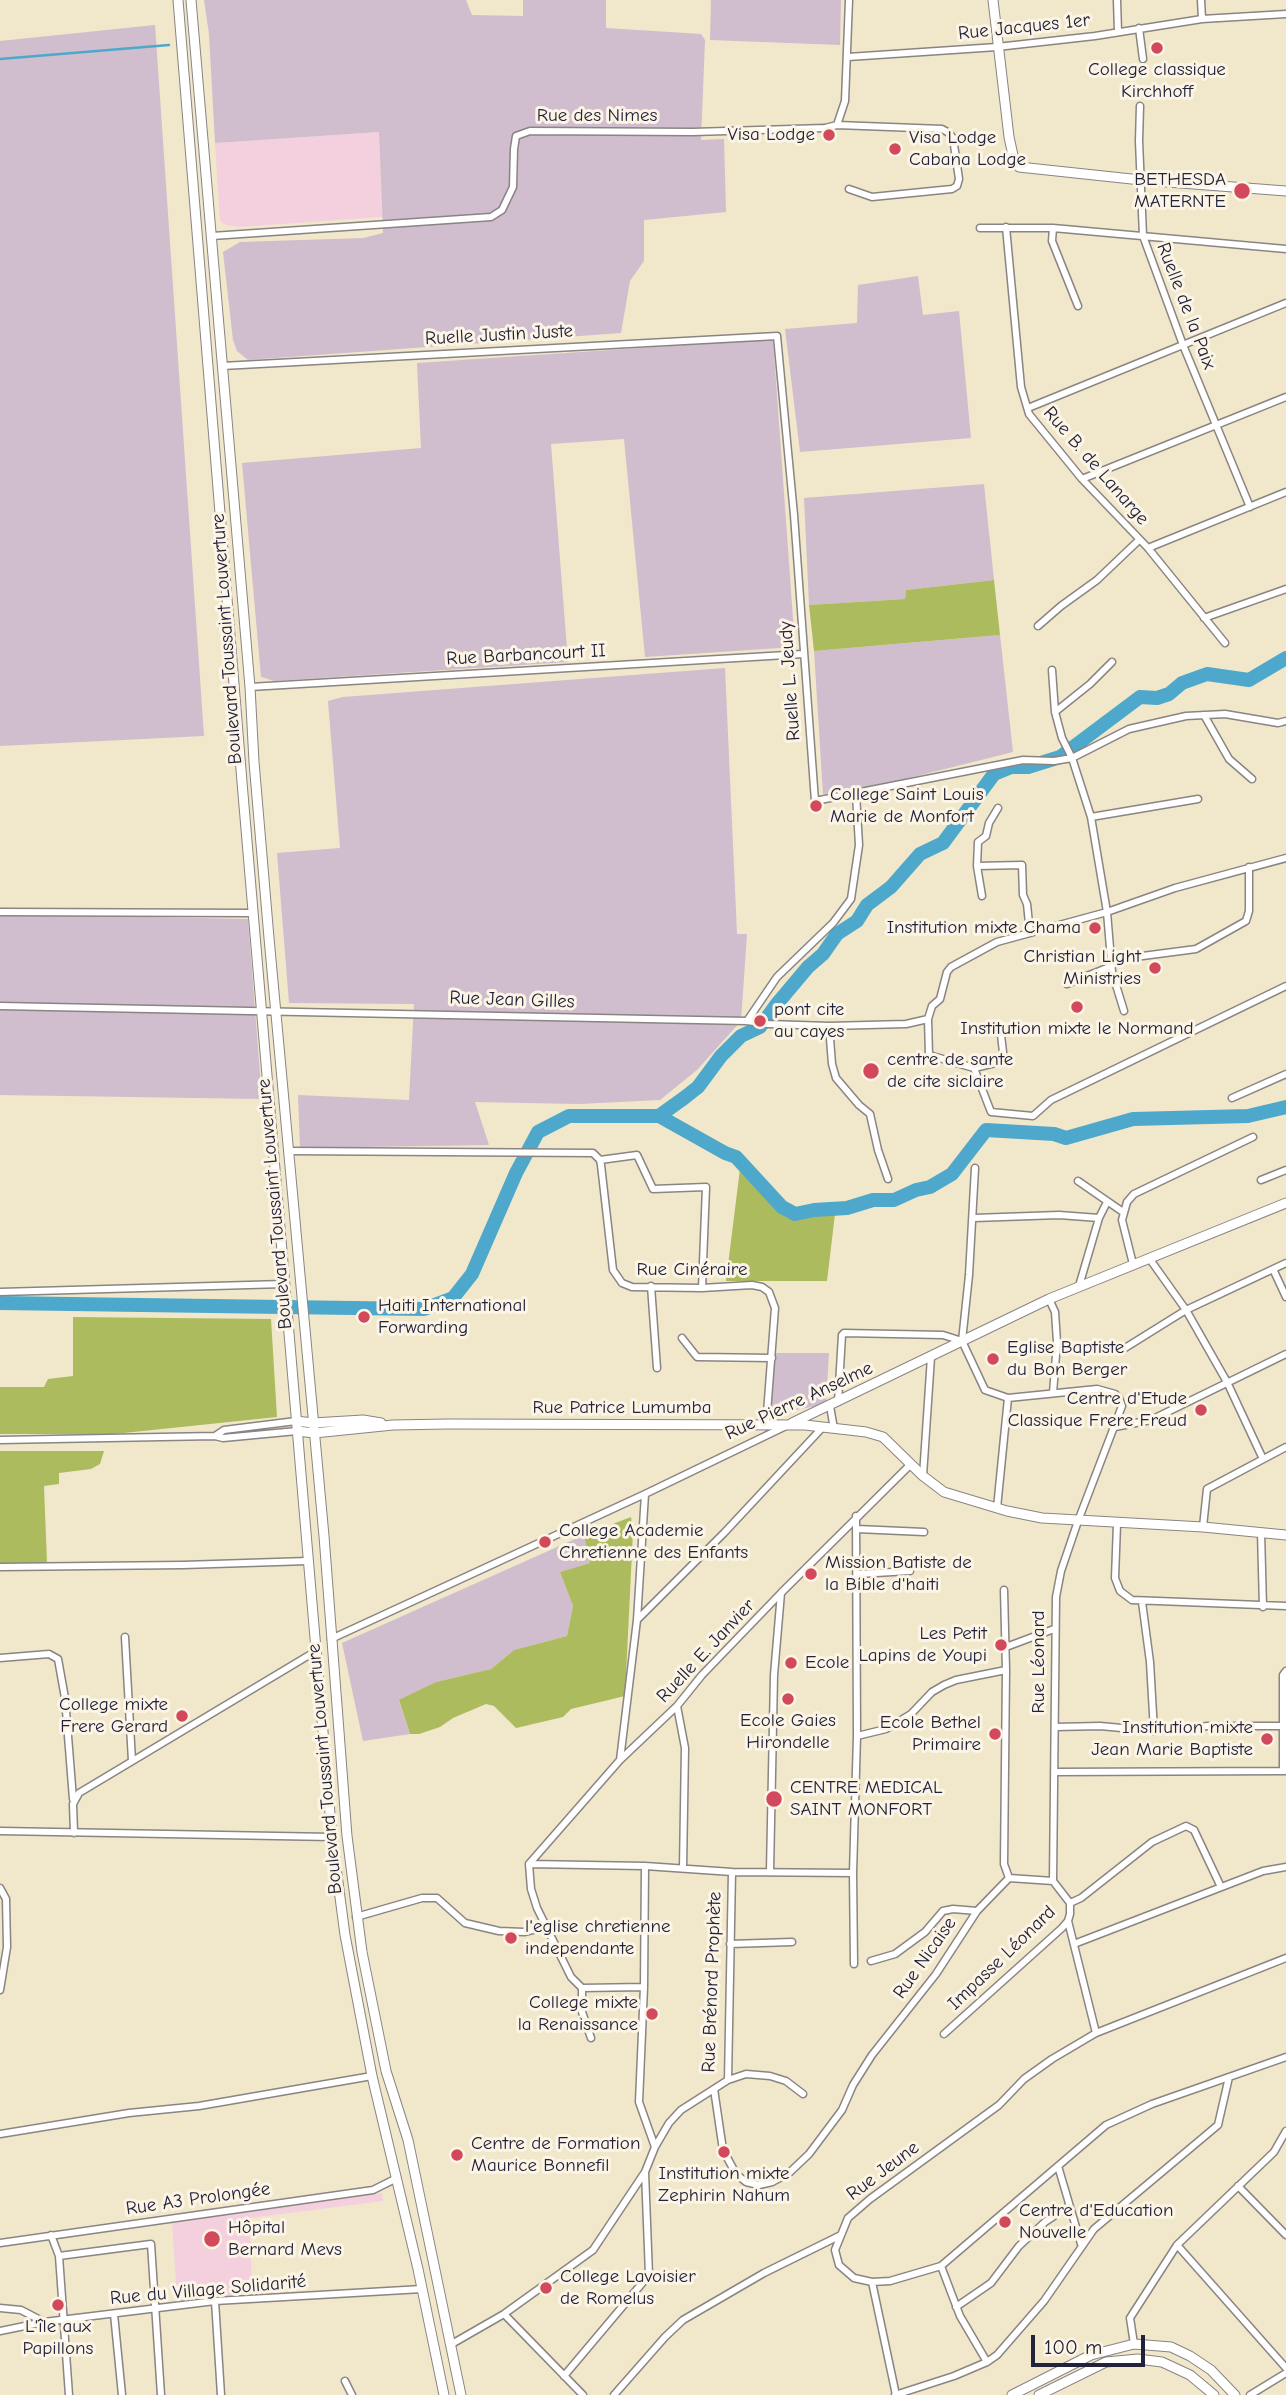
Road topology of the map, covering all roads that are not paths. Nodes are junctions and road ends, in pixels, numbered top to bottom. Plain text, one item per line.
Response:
1 (178, 0) edge
2 (191, 0) edge
3 (849, 0) edge
4 (993, 0) edge
5 (1116, 0) edge
6 (1201, 0) edge
7 (1286, 14) edge
8 (1202, 19) junction
9 (1139, 27) junction
10 (1118, 32) junction
11 (997, 47) junction
12 (849, 57) junction
13 (1143, 59) dead end
14 (1140, 106) dead end
15 (837, 125) junction
16 (1141, 180) junction
17 (849, 189) dead end
18 (1286, 191) edge
19 (1006, 227) junction
20 (980, 228) dead end
21 (1053, 228) junction
22 (212, 236) junction
23 (1143, 236) junction
24 (1286, 249) edge
25 (1286, 303) edge
26 (1078, 306) dead end
27 (777, 336) joint
28 (1183, 345) junction
29 (222, 366) junction
30 (1286, 397) edge
31 (1028, 408) junction
32 (1216, 424) junction
33 (1082, 479) junction
34 (1286, 492) edge
35 (1250, 507) junction
36 (1139, 540) junction
37 (1147, 548) junction
38 (1286, 589) edge
39 (1204, 618) junction
40 (1038, 626) dead end
41 (1225, 643) dead end
42 (803, 654) junction
43 (1112, 662) dead end
44 (1052, 670) dead end
45 (250, 687) junction
46 (1055, 712) junction
47 (1204, 715) junction
48 (1286, 721) edge
49 (1072, 758) junction
50 (1252, 779) dead end
51 (856, 794) junction
52 (1198, 799) dead end
53 (998, 808) dead end
54 (1091, 817) junction
55 (1286, 858) edge
56 (977, 866) junction
57 (1249, 867) junction
58 (982, 896) dead end
59 (0, 912) edge
60 (1107, 912) junction
61 (253, 913) junction
62 (1030, 933) junction
63 (1112, 963) junction
64 (1067, 984) dead end
65 (1286, 986) edge
66 (0, 1006) edge
67 (277, 1011) junction
68 (1124, 1011) dead end
69 (261, 1012) junction
70 (928, 1019) junction
71 (750, 1022) junction
72 (829, 1026) junction
73 (1000, 1026) dead end
74 (974, 1068) junction
75 (1286, 1074) edge
76 (1232, 1098) dead end
77 (1253, 1137) dead end
78 (288, 1151) junction
79 (600, 1160) junction
80 (975, 1168) dead end
81 (1286, 1170) edge
82 (888, 1179) dead end
83 (1261, 1180) dead end
84 (1078, 1181) dead end
85 (1107, 1202) junction
86 (1286, 1203) edge
87 (1123, 1212) junction
88 (974, 1218) junction
89 (1099, 1218) junction
90 (1149, 1258) junction
91 (1286, 1263) edge
92 (1133, 1264) junction
93 (1273, 1269) junction
94 (285, 1286) junction
95 (651, 1286) junction
96 (1079, 1286) junction
97 (702, 1288) junction
98 (0, 1292) edge
99 (1286, 1297) edge
100 (1049, 1299) junction
101 (1186, 1310) junction
102 (681, 1338) dead end
103 (962, 1340) junction
104 (1125, 1348) dead end
105 (1286, 1354) edge
106 (931, 1357) junction
107 (772, 1358) junction
108 (657, 1368) dead end
109 (1227, 1382) junction
110 (1053, 1393) junction
111 (1008, 1398) junction
112 (834, 1404) junction
113 (789, 1424) junction
114 (296, 1426) junction
115 (766, 1426) junction
116 (1115, 1427) junction
117 (313, 1428) junction
118 (822, 1428) junction
119 (834, 1429) junction
120 (0, 1440) edge
121 (1286, 1447) edge
122 (1263, 1459) junction
123 (911, 1464) junction
124 (923, 1476) junction
125 (645, 1494) junction
126 (997, 1508) junction
127 (856, 1516) junction
128 (1077, 1521) junction
129 (1116, 1524) junction
130 (1203, 1527) junction
131 (857, 1529) junction
132 (924, 1532) dead end
133 (1261, 1532) junction
134 (1286, 1535) edge
135 (308, 1561) junction
136 (0, 1567) edge
137 (910, 1572) dead end
138 (858, 1574) junction
139 (1004, 1590) dead end
140 (780, 1594) junction
141 (1142, 1602) junction
142 (1286, 1606) edge
143 (1263, 1607) junction
144 (637, 1620) junction
145 (1054, 1629) junction
146 (125, 1637) dead end
147 (331, 1639) junction
148 (1006, 1647) junction
149 (316, 1651) junction
150 (0, 1657) edge
151 (1006, 1670) junction
152 (1286, 1671) edge
153 (677, 1706) junction
154 (1282, 1726) junction
155 (1055, 1727) junction
156 (1154, 1731) junction
157 (857, 1736) junction
158 (620, 1760) junction
159 (132, 1761) junction
160 (1284, 1771) edge
161 (1054, 1772) junction
162 (74, 1800) junction
163 (0, 1831) edge
164 (74, 1833) junction
165 (346, 1836) junction
166 (332, 1837) junction
167 (529, 1864) junction
168 (645, 1866) junction
169 (1286, 1867) edge
170 (683, 1868) junction
171 (770, 1871) junction
172 (732, 1872) junction
173 (853, 1873) junction
174 (1009, 1878) junction
175 (1053, 1881) junction
176 (1221, 1887) junction
177 (0, 1888) edge
178 (1070, 1903) junction
179 (977, 1911) junction
180 (356, 1917) junction
181 (1068, 1921) junction
182 (545, 1927) junction
183 (792, 1942) dead end
184 (730, 1944) junction
185 (1074, 1944) junction
186 (3, 1947) edge
187 (1286, 1958) edge
188 (872, 1961) dead end
189 (854, 1965) dead end
190 (644, 1987) junction
191 (582, 1988) junction
192 (0, 1990) edge
193 (1096, 2033) junction
194 (944, 2034) dead end
195 (591, 2038) dead end
196 (1286, 2057) edge
197 (372, 2077) junction
198 (1229, 2077) junction
199 (728, 2080) junction
200 (713, 2089) junction
201 (803, 2094) dead end
202 (1286, 2131) edge
203 (0, 2134) edge
204 (655, 2147) junction
205 (1058, 2166) junction
206 (645, 2172) junction
207 (397, 2178) junction
208 (1238, 2186) junction
209 (1069, 2206) junction
210 (51, 2235) junction
211 (1286, 2235) edge
212 (839, 2236) junction
213 (0, 2243) edge
214 (1081, 2244) junction
215 (1177, 2245) junction
216 (59, 2256) junction
217 (941, 2266) junction
218 (872, 2282) junction
219 (439, 2285) junction
220 (422, 2289) junction
221 (215, 2301) junction
222 (156, 2307) junction
223 (956, 2307) junction
224 (0, 2308) edge
225 (114, 2314) junction
226 (504, 2314) junction
227 (64, 2318) junction
228 (44, 2322) junction
229 (0, 2331) edge
230 (450, 2344) junction
231 (1134, 2344) junction
232 (987, 2362) junction
233 (1286, 2371) edge
234 (564, 2376) junction
235 (345, 2381) dead end
236 (69, 2395) edge
237 (122, 2395) edge
238 (161, 2395) edge
239 (221, 2395) edge
240 (352, 2395) edge
241 (444, 2395) edge
242 (461, 2395) edge
243 (583, 2395) edge
244 (614, 2395) edge
245 (895, 2395) edge
246 (1012, 2395) edge
247 (1039, 2395) edge
248 (1214, 2395) edge
249 (1235, 2395) edge
250 (1250, 2395) edge

1 - 61 main road, Boulevard Toussaint Louverture
2 - 22 main road, Boulevard Toussaint Louverture
3 - 12 street
4 - 11 main road
5 - 10 street
6 - 8 street
7 - 8 street, Rue Jacques 1er
8 - 9 street, Rue Jacques 1er
9 - 10 street, Rue Jacques 1er
9 - 13 street
10 - 11 street, Rue Jacques 1er
11 - 12 street, Rue Jacques 1er
11 - 16 main road
12 - 15 street
14 - 16 street, Ruelle de la Paix
15 - 17 street
15 - 22 street, Rue des Nimes
16 - 18 main road
16 - 23 street, Ruelle de la Paix
19 - 20 street
19 - 21 street
19 - 31 street, Rue B. de Lanarge
21 - 23 street
21 - 26 street
22 - 29 main road, Boulevard Toussaint Louverture
23 - 24 street
23 - 28 street, Ruelle de la Paix
25 - 28 street
27 - 29 street, Ruelle Justin Juste
27 - 42 street, Ruelle L. Jeudy
28 - 31 street
28 - 32 street, Ruelle de la Paix
29 - 45 main road, Boulevard Toussaint Louverture
30 - 32 street
31 - 33 street, Rue B. de Lanarge
32 - 33 street
32 - 35 street, Ruelle de la Paix
33 - 36 street, Rue B. de Lanarge
34 - 35 street
35 - 37 street
36 - 37 street, Rue B. de Lanarge
36 - 40 street
37 - 39 street, Rue B. de Lanarge
38 - 39 street
39 - 41 street, Rue B. de Lanarge
42 - 45 street, Rue Barbancourt II
42 - 51 street, Ruelle L. Jeudy
43 - 46 street
44 - 46 street
45 - 67 main road, Boulevard Toussaint Louverture
46 - 49 street
47 - 48 street, Ruelle L. Jeudy
47 - 49 street, Ruelle L. Jeudy
47 - 50 street
49 - 51 street, Ruelle L. Jeudy
49 - 54 street
51 - 71 street
52 - 54 street
53 - 56 street
54 - 60 street
55 - 57 street
56 - 58 street
56 - 62 street
57 - 60 street
57 - 63 street
59 - 61 street
60 - 62 street
60 - 63 street
61 - 69 main road, Boulevard Toussaint Louverture
62 - 70 street
63 - 64 street
63 - 68 street
65 - 74 street
66 - 69 street
67 - 69 street, Rue Jean Gilles
67 - 71 street, Rue Jean Gilles
67 - 78 main road, Boulevard Toussaint Louverture
69 - 94 main road, Boulevard Toussaint Louverture
70 - 72 street
70 - 74 street
71 - 72 street, Rue Jean Gilles
72 - 82 street
73 - 74 street
75 - 76 street
77 - 87 street
78 - 79 street
78 - 117 main road, Boulevard Toussaint Louverture
79 - 95 street, Rue Cinéraire
79 - 97 street
80 - 88 street
81 - 83 street
84 - 85 street
85 - 87 street
85 - 89 street
86 - 90 main road, Rue Pierre Anselme
87 - 92 street
88 - 89 street
88 - 103 street
89 - 96 street
90 - 92 main road, Rue Pierre Anselme
90 - 101 street
91 - 93 street
92 - 96 main road, Rue Pierre Anselme
93 - 99 street
93 - 101 street
94 - 98 street
94 - 114 main road, Boulevard Toussaint Louverture
95 - 97 street, Rue Cinéraire
95 - 108 street
96 - 100 main road, Rue Pierre Anselme
97 - 107 street, Rue Cinéraire
100 - 103 main road, Rue Pierre Anselme
100 - 110 street
101 - 104 street
101 - 109 street
102 - 107 street
103 - 106 main road, Rue Pierre Anselme
103 - 111 street
103 - 112 street
105 - 109 street
106 - 112 main road, Rue Pierre Anselme
106 - 124 street
107 - 115 street, Rue Cinéraire
109 - 116 street
109 - 122 street
110 - 111 street
110 - 116 street
111 - 126 street
112 - 113 main road, Rue Pierre Anselme
112 - 119 street
113 - 115 main road, Rue Patrice Lumumba
113 - 118 main road, Rue Patrice Lumumba
113 - 125 street, Rue Pierre Anselme
114 - 117 main road, Rue Patrice Lumumba
114 - 120 street
114 - 135 main road, Boulevard Toussaint Louverture
115 - 117 main road, Rue Patrice Lumumba
116 - 128 street, Rue Léonard
117 - 147 main road, Boulevard Toussaint Louverture
118 - 119 main road, Rue Patrice Lumumba
118 - 144 street
119 - 123 main road, Rue Patrice Lumumba
121 - 122 street
122 - 130 street
123 - 124 main road, Rue Patrice Lumumba
123 - 127 street, Ruelle E. Janvier
124 - 126 main road, Rue Patrice Lumumba
125 - 144 street
125 - 147 street, Rue Pierre Anselme
126 - 128 main road, Rue Patrice Lumumba
127 - 131 street
127 - 140 street, Ruelle E. Janvier
128 - 129 main road, Rue Patrice Lumumba
128 - 145 street, Rue Léonard
129 - 130 main road, Rue Patrice Lumumba
129 - 141 street
130 - 133 main road, Rue Patrice Lumumba
131 - 132 street
131 - 138 street
133 - 134 main road, Rue Patrice Lumumba
133 - 143 street
135 - 136 street
135 - 149 main road, Boulevard Toussaint Louverture
137 - 138 street
138 - 157 street
139 - 148 street
140 - 153 street, Ruelle E. Janvier
140 - 171 street
141 - 143 street
141 - 156 street
142 - 143 street
144 - 158 street
145 - 148 street
145 - 155 street, Rue Léonard
146 - 159 street
147 - 165 main road, Boulevard Toussaint Louverture
148 - 151 street
149 - 159 street
149 - 166 main road, Boulevard Toussaint Louverture
150 - 162 street
151 - 157 street
151 - 174 street
152 - 154 street
153 - 158 street, Ruelle E. Janvier
153 - 170 street
154 - 156 street
154 - 160 street
155 - 156 street
155 - 161 street, Rue Léonard
157 - 173 street
158 - 167 street, Ruelle E. Janvier
159 - 162 street
160 - 161 street
161 - 175 street, Rue Léonard
162 - 164 street
163 - 164 street
164 - 166 street
165 - 166 main road
165 - 180 main road, Boulevard Toussaint Louverture
166 - 197 main road, Boulevard Toussaint Louverture
167 - 168 street
167 - 182 street
168 - 170 street
168 - 190 street
169 - 176 street
170 - 172 street
171 - 172 street
171 - 173 street
172 - 184 street, Rue Brénord Prophète
173 - 189 street
174 - 175 street
174 - 179 street, Rue Nicaise
175 - 178 street
176 - 178 street, Impasse Léonard
176 - 185 street
177 - 186 street
178 - 181 street, Impasse Léonard
179 - 188 street
179 - 200 street, Rue Nicaise
180 - 182 street
180 - 219 main road, Boulevard Toussaint Louverture
181 - 185 street
181 - 194 street, Impasse Léonard
182 - 191 street
183 - 184 street
184 - 199 street, Rue Brénord Prophète
185 - 193 street
186 - 192 street
187 - 193 street, Rue Jeune
190 - 191 street
190 - 204 street
191 - 195 street
193 - 212 street, Rue Jeune
196 - 198 street
197 - 203 street
197 - 207 main road, Boulevard Toussaint Louverture
198 - 205 street
198 - 214 street
199 - 200 street, Rue Brénord Prophète
199 - 201 street
200 - 204 street, Rue Brénord Prophète
202 - 208 street
204 - 206 street, Rue Brénord Prophète
205 - 209 street
205 - 217 street
206 - 226 street, Rue Brénord Prophète
206 - 234 street
207 - 210 street, Rue A3 Prolongée
207 - 220 main road, Boulevard Toussaint Louverture
208 - 211 street
208 - 215 street
209 - 214 street
209 - 223 street
210 - 213 street, Rue A3 Prolongée
210 - 216 street
212 - 218 street
212 - 244 street
214 - 232 street
215 - 231 street
215 - 233 street
216 - 222 street
216 - 227 street
217 - 218 street
217 - 223 street
218 - 245 street
219 - 220 main road
219 - 230 main road, Boulevard Toussaint Louverture
220 - 221 street, Rue du Village Solidarité
220 - 241 main road, Boulevard Toussaint Louverture
221 - 222 street, Rue du Village Solidarité
221 - 239 street
222 - 225 street, Rue du Village Solidarité
222 - 238 street
223 - 232 street
224 - 228 street
225 - 227 street, Rue du Village Solidarité
225 - 237 street
226 - 230 street, Rue Brénord Prophète
226 - 234 street
227 - 228 street, Rue du Village Solidarité
227 - 236 street
228 - 229 street, Rue du Village Solidarité
230 - 242 main road, Boulevard Toussaint Louverture
231 - 246 main road
231 - 249 main road
232 - 245 street
233 - 250 street
234 - 243 street
235 - 240 street
247 - 248 main road

